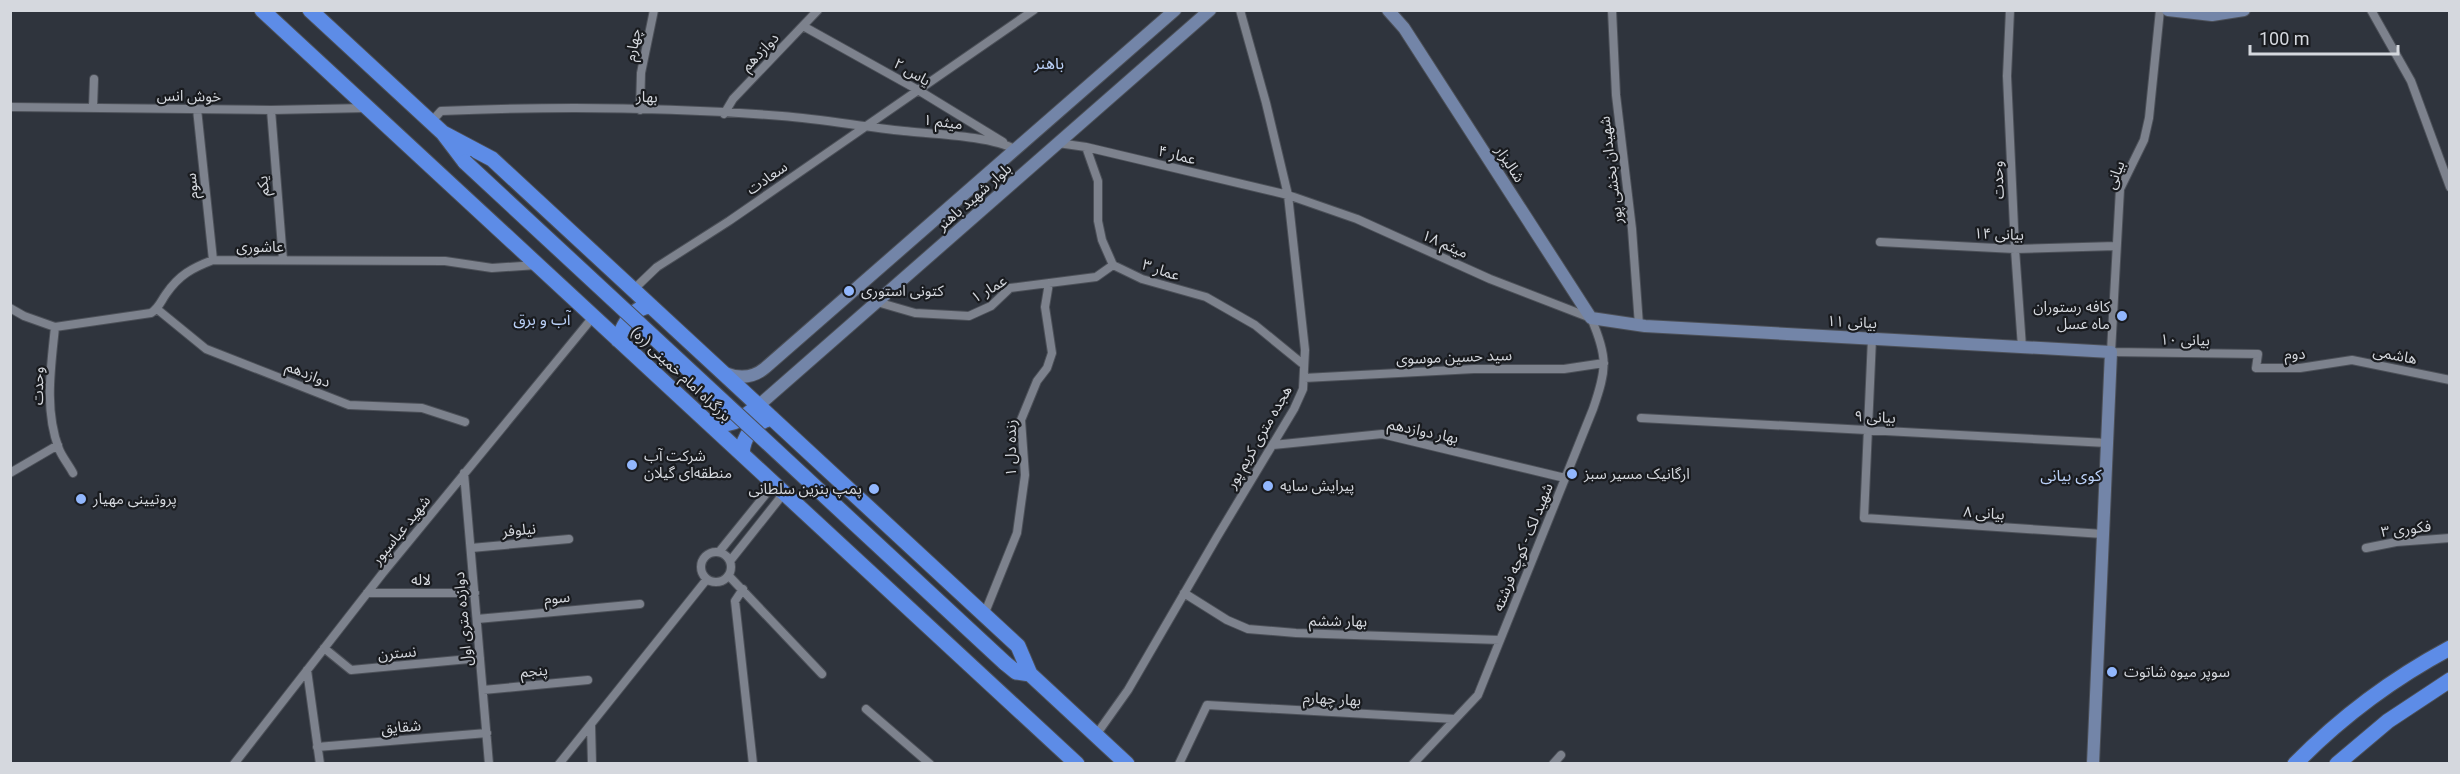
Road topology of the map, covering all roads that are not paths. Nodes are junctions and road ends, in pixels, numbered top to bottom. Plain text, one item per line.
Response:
1 (262, 10) edge
2 (310, 10) edge
3 (654, 10) edge
4 (818, 10) edge
5 (1034, 10) edge
6 (1210, 10) edge
7 (1240, 10) edge
8 (1388, 10) edge
9 (1399, 10) edge
10 (1612, 10) edge
11 (2010, 10) edge
12 (2160, 10) edge
13 (2168, 10) edge
14 (2244, 10) edge
15 (2371, 10) edge
16 (1170, 12) edge
17 (804, 26) junction
18 (1404, 28) junction
19 (94, 79) dead end
20 (918, 90) junction
21 (10, 106) edge
22 (93, 107) junction
23 (368, 108) junction
24 (197, 109) junction
25 (271, 110) junction
26 (640, 110) junction
27 (724, 114) junction
28 (431, 122) junction
29 (866, 127) junction
30 (443, 133) junction
31 (1058, 143) junction
32 (1011, 147) junction
33 (1086, 147) junction
34 (2450, 187) edge
35 (1288, 195) junction
36 (914, 239) junction
37 (1880, 242) dead end
38 (2116, 246) junction
39 (2015, 249) junction
40 (929, 257) junction
41 (213, 260) junction
42 (283, 260) junction
43 (537, 265) junction
44 (1113, 265) junction
45 (1049, 283) junction
46 (862, 284) junction
47 (633, 290) junction
48 (877, 302) junction
49 (651, 306) junction
50 (10, 308) edge
51 (157, 309) junction
52 (593, 317) junction
53 (1591, 318) junction
54 (1640, 326) junction
55 (55, 327) junction
56 (1872, 338) junction
57 (618, 340) junction
58 (2022, 347) junction
59 (2111, 352) junction
60 (1604, 363) junction
61 (2334, 363) joint
62 (1304, 365) junction
63 (2256, 368) joint
64 (721, 370) junction
65 (1304, 378) junction
66 (2450, 380) edge
67 (745, 393) junction
68 (759, 405) junction
69 (702, 417) junction
70 (772, 418) junction
71 (1641, 418) dead end
72 (465, 422) dead end
73 (734, 423) junction
74 (1868, 430) junction
75 (2107, 443) junction
76 (58, 445) junction
77 (1273, 445) junction
78 (742, 454) junction
79 (464, 472) junction
80 (10, 473) edge
81 (74, 473) dead end
82 (1566, 478) junction
83 (779, 489) junction
84 (2103, 534) junction
85 (2450, 538) edge
86 (569, 539) dead end
87 (471, 548) junction
88 (2366, 548) dead end
89 (719, 552) junction
90 (730, 561) junction
91 (729, 576) junction
92 (706, 579) junction
93 (743, 589) junction
94 (367, 593) junction
95 (475, 593) junction
96 (1184, 593) junction
97 (640, 603) dead end
98 (984, 615) junction
99 (477, 619) junction
100 (1500, 640) junction
101 (324, 648) junction
102 (2450, 648) edge
103 (480, 658) junction
104 (307, 670) junction
105 (822, 674) dead end
106 (1030, 674) junction
107 (588, 680) dead end
108 (2449, 683) edge
109 (483, 690) junction
110 (866, 709) dead end
111 (1455, 719) junction
112 (591, 724) junction
113 (487, 733) junction
114 (1096, 735) junction
115 (317, 747) junction
116 (1561, 754) dead end
117 (234, 764) edge
118 (320, 764) edge
119 (489, 764) edge
120 (560, 764) edge
121 (592, 764) edge
122 (753, 764) edge
123 (930, 764) edge
124 (1077, 764) edge
125 (1127, 764) edge
126 (1179, 764) edge
127 (1413, 764) edge
128 (1553, 764) edge
129 (2093, 764) edge
130 (2295, 764) edge
131 (2337, 764) edge

1 - 23 highway, بزرگراه امام خمینی (ره)
2 - 28 highway, بزرگراه امام خمینی (ره)
3 - 26 street, چهارم
4 - 17 street, دوازدهم
5 - 20 street, سعادت
6 - 31 street, بلوار شهید باهنر
7 - 35 street, هجده متری کریم پور
8 - 18 street, شالیزار
9 - 18 street, شالیزار
10 - 54 street, شهیدان بخشی پور
11 - 39 street, وحدت
12 - 38 street, بیانی
13 - 14 street
15 - 34 street
16 - 32 street, بلوار شهید باهنر
17 - 20 street, یاس ۲
17 - 27 street, دوازدهم
18 - 53 street, شالیزار
19 - 22 street
20 - 29 street, سعادت
20 - 32 street, یاس ۲
21 - 22 street, خوش انس
22 - 24 street, خوش انس
23 - 25 street, خوش انس
23 - 43 highway, بزرگراه امام خمینی (ره)
24 - 25 street, خوش انس
24 - 41 street, سوم
25 - 42 street, یکم
26 - 27 street, بهار
26 - 28 street, بهار
27 - 29 street, بهار
28 - 30 highway, بزرگراه امام خمینی (ره)
29 - 32 street, میثم ۱
29 - 47 street, سعادت
30 - 47 highway, بزرگراه امام خمینی (ره)
30 - 106 highway, بزرگراه امام خمینی (ره), bridge
31 - 33 street, عمار ۴
31 - 40 street, بلوار شهید باهنر
32 - 36 street, بلوار شهید باهنر
33 - 35 street, عمار ۴
33 - 44 street
35 - 53 street, میثم ۱۸
35 - 62 street, هجده متری کریم پور
36 - 40 street
36 - 46 street, بلوار شهید باهنر
37 - 39 street, بیانی ۱۴
38 - 39 street, بیانی ۱۴
38 - 59 street, بیانی
39 - 58 street, وحدت
40 - 48 street, بلوار شهید باهنر
41 - 42 street, عاشوری
41 - 51 street, عاشوری
42 - 43 street, عاشوری
43 - 52 highway, بزرگراه امام خمینی (ره)
44 - 45 street, عمار ۱
44 - 62 street, عمار ۳
45 - 48 street, عمار ۱
45 - 98 street, زنده دل ۱
46 - 48 street
46 - 64 street, بلوار شهید باهنر
47 - 49 highway, بزرگراه امام خمینی (ره)
48 - 68 street, بلوار شهید باهنر
49 - 57 highway
49 - 64 highway, بزرگراه امام خمینی (ره)
50 - 55 street
51 - 55 street
51 - 72 street, دوازدهم
52 - 57 highway, بزرگراه امام خمینی (ره)
52 - 79 street, شهید عباسپور
53 - 54 street, بیانی ۱۱
53 - 60 street, شهید لک - کوچه فرشته
54 - 56 street, بیانی ۱۱
55 - 76 street, وحدت
56 - 58 street, بیانی ۱۱
56 - 74 street
57 - 69 highway, بزرگراه امام خمینی (ره)
58 - 59 street, بیانی ۱۱
59 - 63 street, بیانی ۱۰
59 - 75 street
60 - 65 street, سید حسین موسوی
60 - 82 street, شهید لک - کوچه فرشته
61 - 63 street, دوم
61 - 66 street, هاشمی
62 - 65 street, هجده متری کریم پور
64 - 67 highway, بزرگراه امام خمینی (ره)
65 - 77 street, هجده متری کریم پور
67 - 68 highway, بزرگراه امام خمینی (ره)
67 - 73 highway
68 - 70 highway, بزرگراه امام خمینی (ره)
68 - 73 highway
69 - 73 highway
69 - 78 highway, بزرگراه امام خمینی (ره)
70 - 78 highway
70 - 98 highway, بزرگراه امام خمینی (ره)
71 - 74 street, بیانی ۹
74 - 75 street, بیانی ۹
74 - 84 street, بیانی ۸
75 - 84 street
76 - 80 street
76 - 81 street, وحدت
77 - 82 street, بهار دوازدهم
77 - 96 street, هجده متری کریم پور
78 - 83 highway, بزرگراه امام خمینی (ره)
79 - 87 street, دوازده متری اول
79 - 94 street, شهید عباسپور
82 - 100 street, شهید لک - کوچه فرشته
83 - 89 street
83 - 90 street
83 - 124 highway, بزرگراه امام خمینی (ره)
84 - 129 street
85 - 88 street, فکوری ۳
86 - 87 street, نیلوفر
87 - 95 street, دوازده متری اول
89 - 90 street
89 - 92 street
90 - 91 street
91 - 92 street
91 - 93 street
92 - 112 street
93 - 105 street
93 - 122 street
94 - 95 street, لاله
94 - 101 street, شهید عباسپور
95 - 99 street, دوازده متری اول
96 - 100 street, بهار ششم
96 - 114 street, هجده متری کریم پور
97 - 99 street, سوم
98 - 106 highway, بزرگراه امام خمینی (ره)
99 - 103 street, دوازده متری اول
100 - 111 street, شهید لک - کوچه فرشته
101 - 103 street, نسترن
101 - 104 street, شهید عباسپور
102 - 130 highway
103 - 109 street, دوازده متری اول
104 - 115 street
104 - 117 street, شهید عباسپور
106 - 114 highway, بزرگراه امام خمینی (ره)
107 - 109 street, پنجم
108 - 131 highway
109 - 113 street, دوازده متری اول
110 - 123 street
111 - 126 street, بهار چهارم
111 - 127 street, شهید لک - کوچه فرشته
112 - 120 street
112 - 121 street
113 - 115 street, شقایق
113 - 119 street, دوازده متری اول
114 - 125 highway, بزرگراه امام خمینی (ره)
115 - 118 street
116 - 128 street

